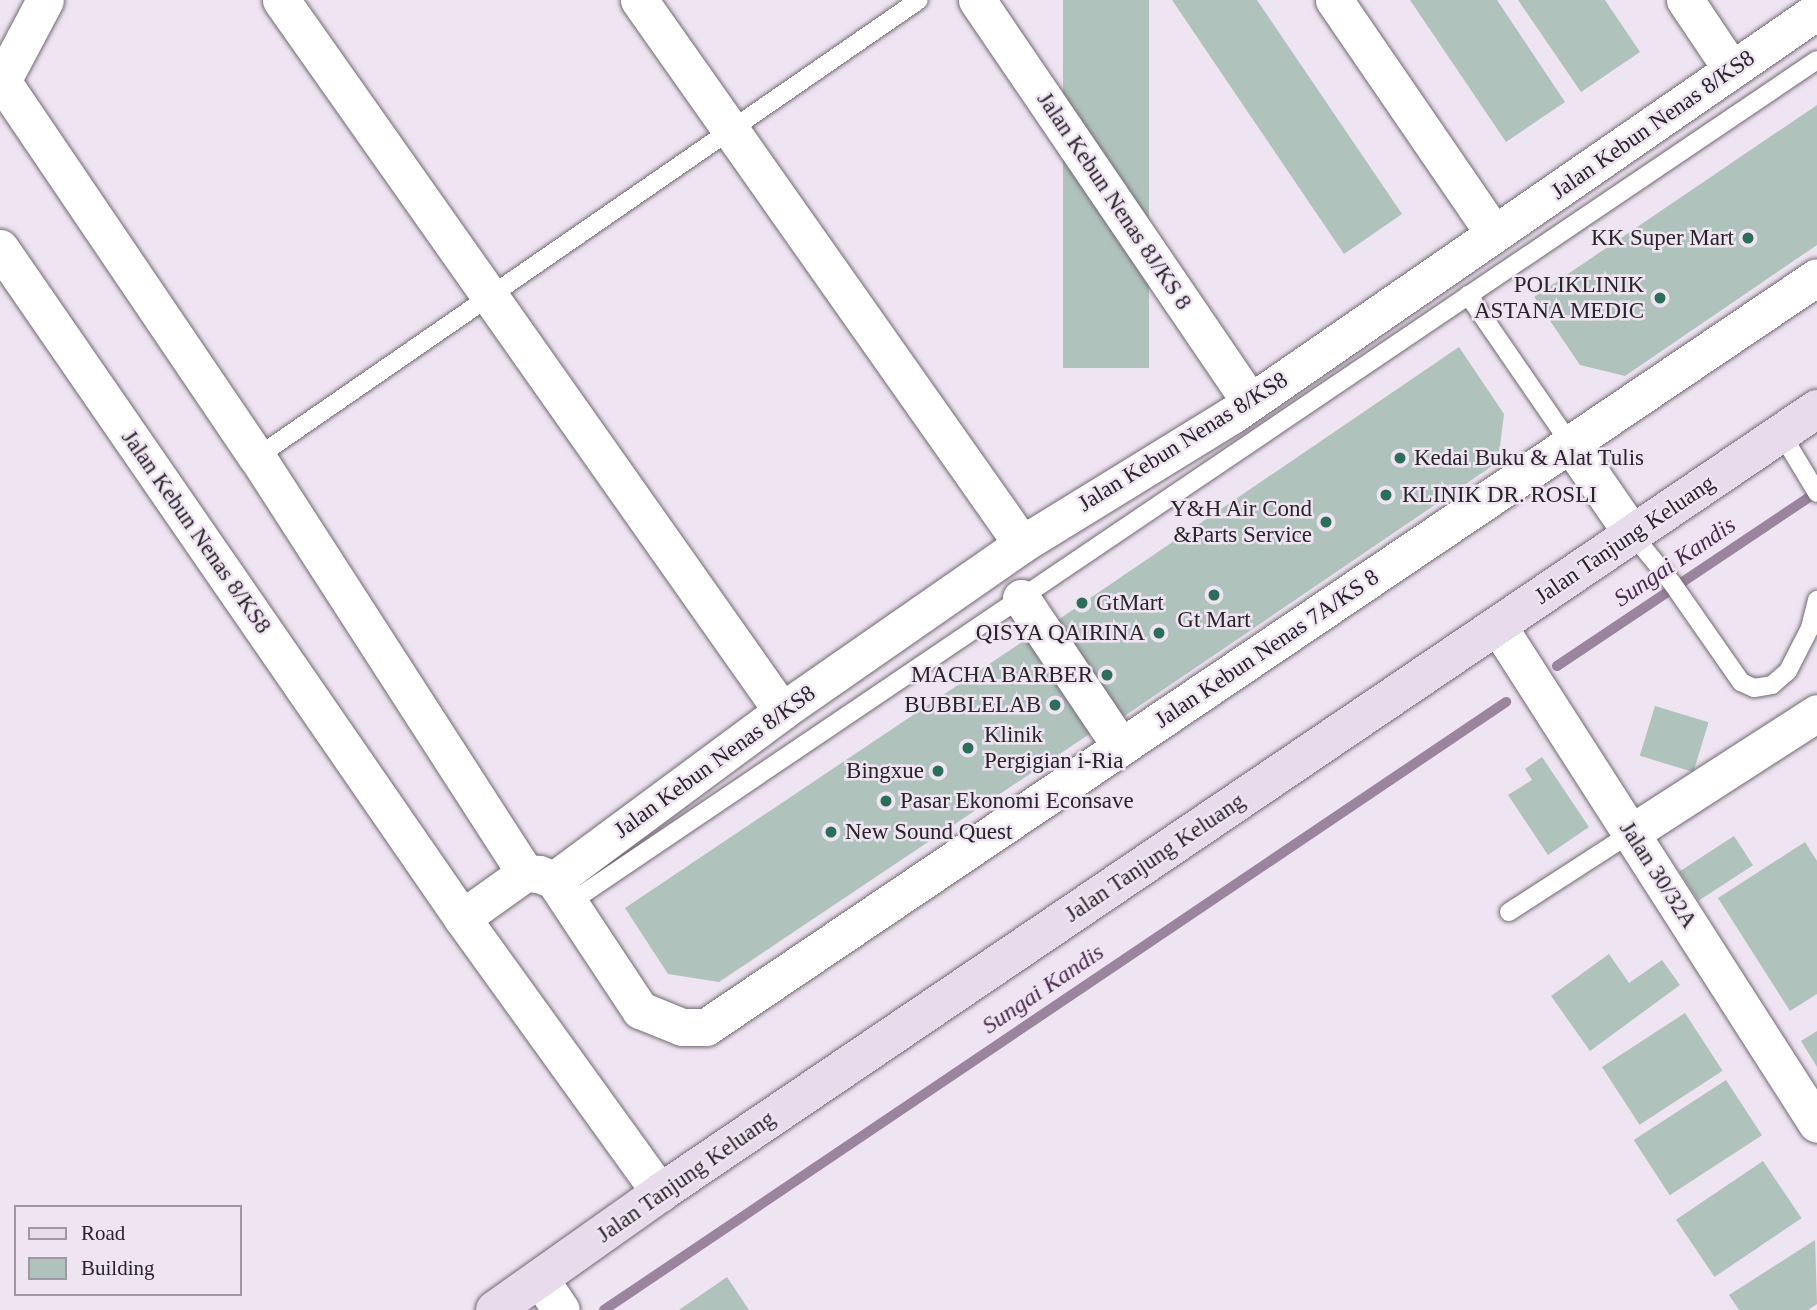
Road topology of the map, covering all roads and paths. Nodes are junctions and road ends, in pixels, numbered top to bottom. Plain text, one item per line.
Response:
1 (45, 0) edge
2 (281, 0) edge
3 (639, 0) edge
4 (919, 0) edge
5 (977, 0) edge
6 (1334, 0) edge
7 (1685, 0) edge
8 (1817, 11) edge
9 (1817, 61) edge
10 (1732, 70) junction
11 (1, 83) edge
12 (729, 131) junction
13 (1494, 234) junction
14 (0, 248) edge
15 (1817, 277) edge
16 (1468, 295) junction
17 (487, 297) junction
18 (1250, 402) junction
19 (1817, 409) edge
20 (1781, 433) junction
21 (1571, 445) junction
22 (257, 457) junction
23 (1817, 493) edge
24 (1633, 535) junction
25 (1021, 544) junction
26 (1021, 598) junction
27 (1817, 600) edge
28 (1499, 626) junction
29 (782, 711) junction
30 (1817, 713) edge
31 (1121, 747) junction
32 (1631, 833) junction
33 (549, 886) junction
34 (1509, 912) dead end
35 (462, 918) junction
36 (1817, 1124) edge
37 (660, 1193) junction
38 (540, 1279) junction
39 (495, 1310) edge
40 (561, 1310) edge

1 - 11 street
2 - 17 street
3 - 12 street
4 - 12 lane
5 - 18 street, Jalan Kebun Nenas 8J/KS 8
6 - 13 street
7 - 10 street
8 - 10 street, Jalan Kebun Nenas 8/KS8
9 - 16 lane
10 - 13 street, Jalan Kebun Nenas 8/KS8
11 - 22 street, Jalan Kebun Nenas 7A/KS 8
12 - 17 lane
12 - 25 street
13 - 18 street, Jalan Kebun Nenas 8/KS8
14 - 35 street, Jalan Kebun Nenas 8/KS8
15 - 21 street, Jalan Kebun Nenas 7A/KS 8
16 - 21 lane
16 - 26 lane
17 - 22 lane
17 - 29 street
18 - 25 street, Jalan Kebun Nenas 8/KS8
19 - 20 main road, Jalan Tanjung Keluang
20 - 23 lane
20 - 24 main road, Jalan Tanjung Keluang
21 - 24 street
21 - 31 street, Jalan Kebun Nenas 7A/KS 8
22 - 33 street, Jalan Kebun Nenas 7A/KS 8
24 - 27 lane
24 - 28 main road, Jalan Tanjung Keluang
25 - 29 street, Jalan Kebun Nenas 8/KS8
26 - 31 street
26 - 33 lane
28 - 32 street, Jalan 30/32A
28 - 37 main road, Jalan Tanjung Keluang
29 - 33 street, Jalan Kebun Nenas 8/KS8
30 - 32 street
31 - 33 street, Jalan Kebun Nenas 7A/KS 8
32 - 34 lane
32 - 36 street, Jalan 30/32A
33 - 35 street, Jalan Kebun Nenas 8/KS8
35 - 37 street, Jalan Kebun Nenas 8/KS8
37 - 38 main road, Jalan Tanjung Keluang
38 - 39 main road, Jalan Tanjung Keluang
38 - 40 street

